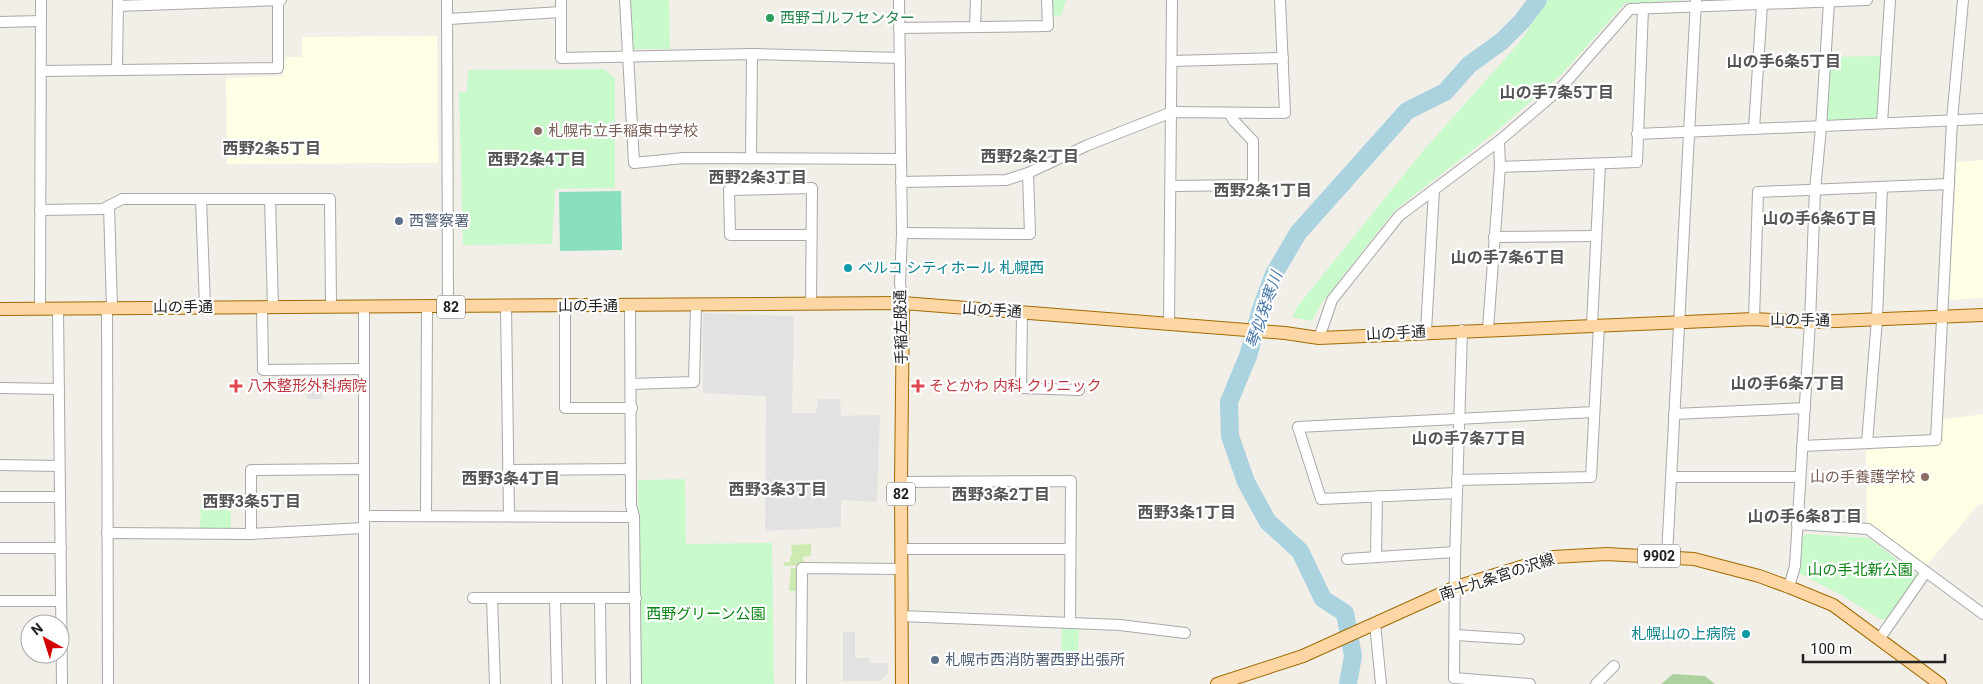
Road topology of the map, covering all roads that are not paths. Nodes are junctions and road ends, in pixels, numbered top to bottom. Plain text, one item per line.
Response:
1 (41, 0) edge
2 (279, 0) edge
3 (447, 0) edge
4 (560, 0) edge
5 (625, 0) edge
6 (899, 0) edge
7 (976, 0) edge
8 (1047, 0) edge
9 (1172, 0) edge
10 (1280, 0) edge
11 (1867, 0) edge
12 (1890, 0) edge
13 (1962, 0) edge
14 (1826, 1) edge
15 (1747, 2) edge
16 (118, 3) edge
17 (1696, 3) edge
18 (1762, 4) junction
19 (1644, 8) junction
20 (561, 12) junction
21 (448, 19) junction
22 (41, 21) junction
23 (0, 22) edge
24 (976, 27) junction
25 (899, 28) junction
26 (752, 54) junction
27 (627, 56) junction
28 (900, 58) junction
29 (1283, 58) junction
30 (1172, 61) junction
31 (117, 69) junction
32 (41, 71) junction
33 (1172, 112) junction
34 (1229, 113) junction
35 (1983, 119) edge
36 (1952, 120) junction
37 (1882, 123) junction
38 (1822, 128) junction
39 (1754, 129) junction
40 (1688, 132) junction
41 (1637, 134) junction
42 (1500, 141) junction
43 (751, 158) junction
44 (901, 159) junction
45 (1600, 164) junction
46 (1500, 167) junction
47 (1028, 173) junction
48 (901, 182) junction
49 (1949, 184) junction
50 (1170, 186) junction
51 (1882, 187) junction
52 (1434, 190) junction
53 (1815, 190) junction
54 (201, 199) junction
55 (270, 199) junction
56 (109, 206) junction
57 (40, 210) junction
58 (902, 234) junction
59 (812, 236) junction
60 (1596, 236) junction
61 (1494, 237) junction
62 (903, 303) junction
63 (812, 304) junction
64 (364, 306) junction
65 (564, 306) junction
66 (630, 306) junction
67 (696, 306) junction
68 (204, 307) junction
69 (268, 307) junction
70 (331, 307) junction
71 (428, 307) junction
72 (448, 307) junction
73 (506, 307) junction
74 (0, 308) edge
75 (40, 308) junction
76 (58, 308) junction
77 (110, 308) junction
78 (1022, 312) junction
79 (1983, 315) edge
80 (1943, 317) junction
81 (1754, 319) junction
82 (1877, 319) junction
83 (1679, 322) junction
84 (1810, 322) junction
85 (1169, 324) junction
86 (1596, 325) junction
87 (1488, 329) junction
88 (1462, 330) junction
89 (1426, 331) junction
90 (1319, 338) junction
91 (364, 368) junction
92 (631, 384) junction
93 (0, 388) edge
94 (59, 389) junction
95 (1079, 390) dead end
96 (632, 408) junction
97 (1805, 408) junction
98 (1594, 412) junction
99 (1674, 414) junction
100 (1459, 418) junction
101 (1867, 443) junction
102 (1802, 446) junction
103 (0, 465) edge
104 (59, 466) junction
105 (364, 469) junction
106 (631, 469) junction
107 (508, 470) junction
108 (1671, 477) junction
109 (1800, 477) junction
110 (1457, 480) junction
111 (901, 482) junction
112 (1457, 493) junction
113 (0, 496) edge
114 (59, 496) junction
115 (1377, 496) junction
116 (364, 516) junction
117 (426, 516) junction
118 (509, 516) junction
119 (634, 517) junction
120 (1797, 524) junction
121 (364, 528) junction
122 (107, 533) junction
123 (251, 534) junction
124 (0, 548) edge
125 (61, 548) junction
126 (901, 549) junction
127 (1070, 549) junction
128 (1455, 552) junction
129 (1668, 556) junction
130 (1376, 557) junction
131 (1347, 559) dead end
132 (902, 569) junction
133 (1926, 572) junction
134 (1456, 587) junction
135 (1789, 587) junction
136 (473, 598) dead end
137 (492, 598) junction
138 (555, 598) junction
139 (600, 598) junction
140 (636, 598) junction
141 (0, 601) edge
142 (60, 601) junction
143 (1983, 614) edge
144 (901, 616) junction
145 (1070, 623) junction
146 (1374, 623) junction
147 (1185, 633) dead end
148 (1455, 635) junction
149 (1880, 638) junction
150 (1519, 640) dead end
151 (1614, 666) dead end
152 (62, 684) edge
153 (108, 684) edge
154 (364, 684) edge
155 (495, 684) edge
156 (557, 684) edge
157 (601, 684) edge
158 (636, 684) edge
159 (801, 684) edge
160 (902, 684) edge
161 (1218, 684) edge
162 (1381, 684) edge
163 (1530, 684) edge
164 (1596, 684) edge
165 (1940, 684) edge

1 - 22 street
2 - 16 street
2 - 31 street
3 - 21 street
4 - 20 street
5 - 27 street
6 - 25 street, 手稲左股通
7 - 24 street
8 - 24 street
9 - 30 street
10 - 29 street
11 - 14 street
12 - 37 street
13 - 36 street
14 - 18 street
14 - 38 street
15 - 17 street
15 - 18 street
16 - 31 street
17 - 19 street
17 - 40 street
18 - 39 street
19 - 41 street
19 - 42 street
20 - 21 street
20 - 27 street
21 - 72 street
22 - 23 street
22 - 32 street
24 - 25 street
25 - 28 street, 手稲左股通
26 - 27 street
26 - 28 street
26 - 43 street
27 - 43 street
28 - 44 street, 手稲左股通
29 - 30 street
29 - 34 street
30 - 33 street
31 - 32 street
32 - 57 street
33 - 34 street
33 - 47 street
33 - 50 street
34 - 50 street
35 - 36 street
36 - 37 street
36 - 49 street
37 - 38 street
38 - 39 street
38 - 53 street
39 - 40 street
40 - 41 street
40 - 83 street
41 - 45 street
42 - 46 street
42 - 52 street
43 - 44 street
44 - 48 street, 手稲左股通
45 - 46 street
45 - 60 street
46 - 61 street
47 - 48 street
47 - 58 street
48 - 58 street, 手稲左股通
49 - 51 street
49 - 80 street
50 - 85 street
51 - 53 street
51 - 82 street
52 - 89 street
52 - 90 street
53 - 81 street
53 - 84 street
54 - 55 street
54 - 56 street
54 - 68 street
55 - 69 street
55 - 70 street
56 - 57 street
56 - 77 street
57 - 75 street
58 - 62 street, 手稲左股通
59 - 59 street
59 - 63 street
60 - 61 street
60 - 86 street
61 - 87 street
62 - 63 main road, 山の手通 / 82
62 - 78 main road, 山の手通
62 - 111 main road, 手稲左股通 / 82
63 - 67 main road, 山の手通 / 82
64 - 70 main road, 山の手通 / 82
64 - 71 main road, 山の手通 / 82
64 - 91 street
65 - 66 main road, 山の手通 / 82
65 - 73 main road, 山の手通 / 82
65 - 96 street
66 - 67 main road, 山の手通 / 82
66 - 92 street
67 - 92 street
68 - 69 main road, 山の手通 / 82
68 - 77 main road, 山の手通 / 82
69 - 70 main road, 山の手通 / 82
69 - 91 street
71 - 72 main road, 山の手通 / 82
71 - 117 street
72 - 73 main road, 山の手通 / 82
73 - 107 street
74 - 75 main road, 山の手通 / 82
75 - 76 main road, 山の手通 / 82
76 - 77 main road, 山の手通 / 82
76 - 94 street
77 - 122 street
78 - 85 main road, 山の手通
78 - 95 street
79 - 80 main road, 山の手通
80 - 82 main road, 山の手通
80 - 101 street
81 - 83 main road, 山の手通
81 - 84 main road, 山の手通
82 - 84 main road, 山の手通
82 - 101 street
83 - 86 main road, 山の手通
83 - 99 street
84 - 97 street
85 - 90 main road, 山の手通
86 - 87 main road, 山の手通
86 - 98 street
87 - 88 main road, 山の手通
88 - 89 main road, 山の手通
88 - 100 street
89 - 90 main road, 山の手通
91 - 105 street
92 - 96 street
93 - 94 street
94 - 104 street
96 - 106 street
97 - 99 street
97 - 102 street
98 - 100 street
98 - 110 street
99 - 108 street
100 - 110 street
100 - 115 street
101 - 102 street
102 - 109 street
103 - 104 street
104 - 114 street
105 - 116 street
105 - 123 street
106 - 107 street
106 - 119 street
107 - 118 street
108 - 109 street
108 - 129 street
109 - 120 street
110 - 112 street
111 - 126 main road, 手稲左股通 / 82
111 - 127 street
112 - 115 street
112 - 128 street
113 - 114 street
114 - 125 street
115 - 130 street
116 - 117 street
116 - 121 street
117 - 118 street
118 - 119 street
119 - 140 street
120 - 133 street
120 - 135 street
121 - 123 street
121 - 154 street
122 - 123 street
122 - 153 street
124 - 125 street
125 - 142 street
126 - 127 street
126 - 132 main road, 手稲左股通 / 82
127 - 145 street
128 - 130 street
128 - 134 street
129 - 134 main road, 南十九条宮の沢線 / 9902
129 - 135 main road, 南十九条宮の沢線 / 9902
130 - 131 street
132 - 144 main road, 手稲左股通 / 82
132 - 159 street
133 - 143 street
133 - 149 street
134 - 146 main road, 南十九条宮の沢線 / 9902
134 - 148 street
135 - 149 main road, 南十九条宮の沢線 / 9902
136 - 137 street
137 - 138 street
137 - 155 street
138 - 139 street
138 - 156 street
139 - 140 street
139 - 157 street
140 - 158 street
141 - 142 street
142 - 152 street
144 - 145 street
144 - 160 main road, 手稲左股通 / 82
145 - 147 street
146 - 161 main road, 南十九条宮の沢線 / 9902
146 - 162 street
148 - 150 street
148 - 163 street
149 - 165 main road, 南十九条宮の沢線 / 9902
151 - 164 street

